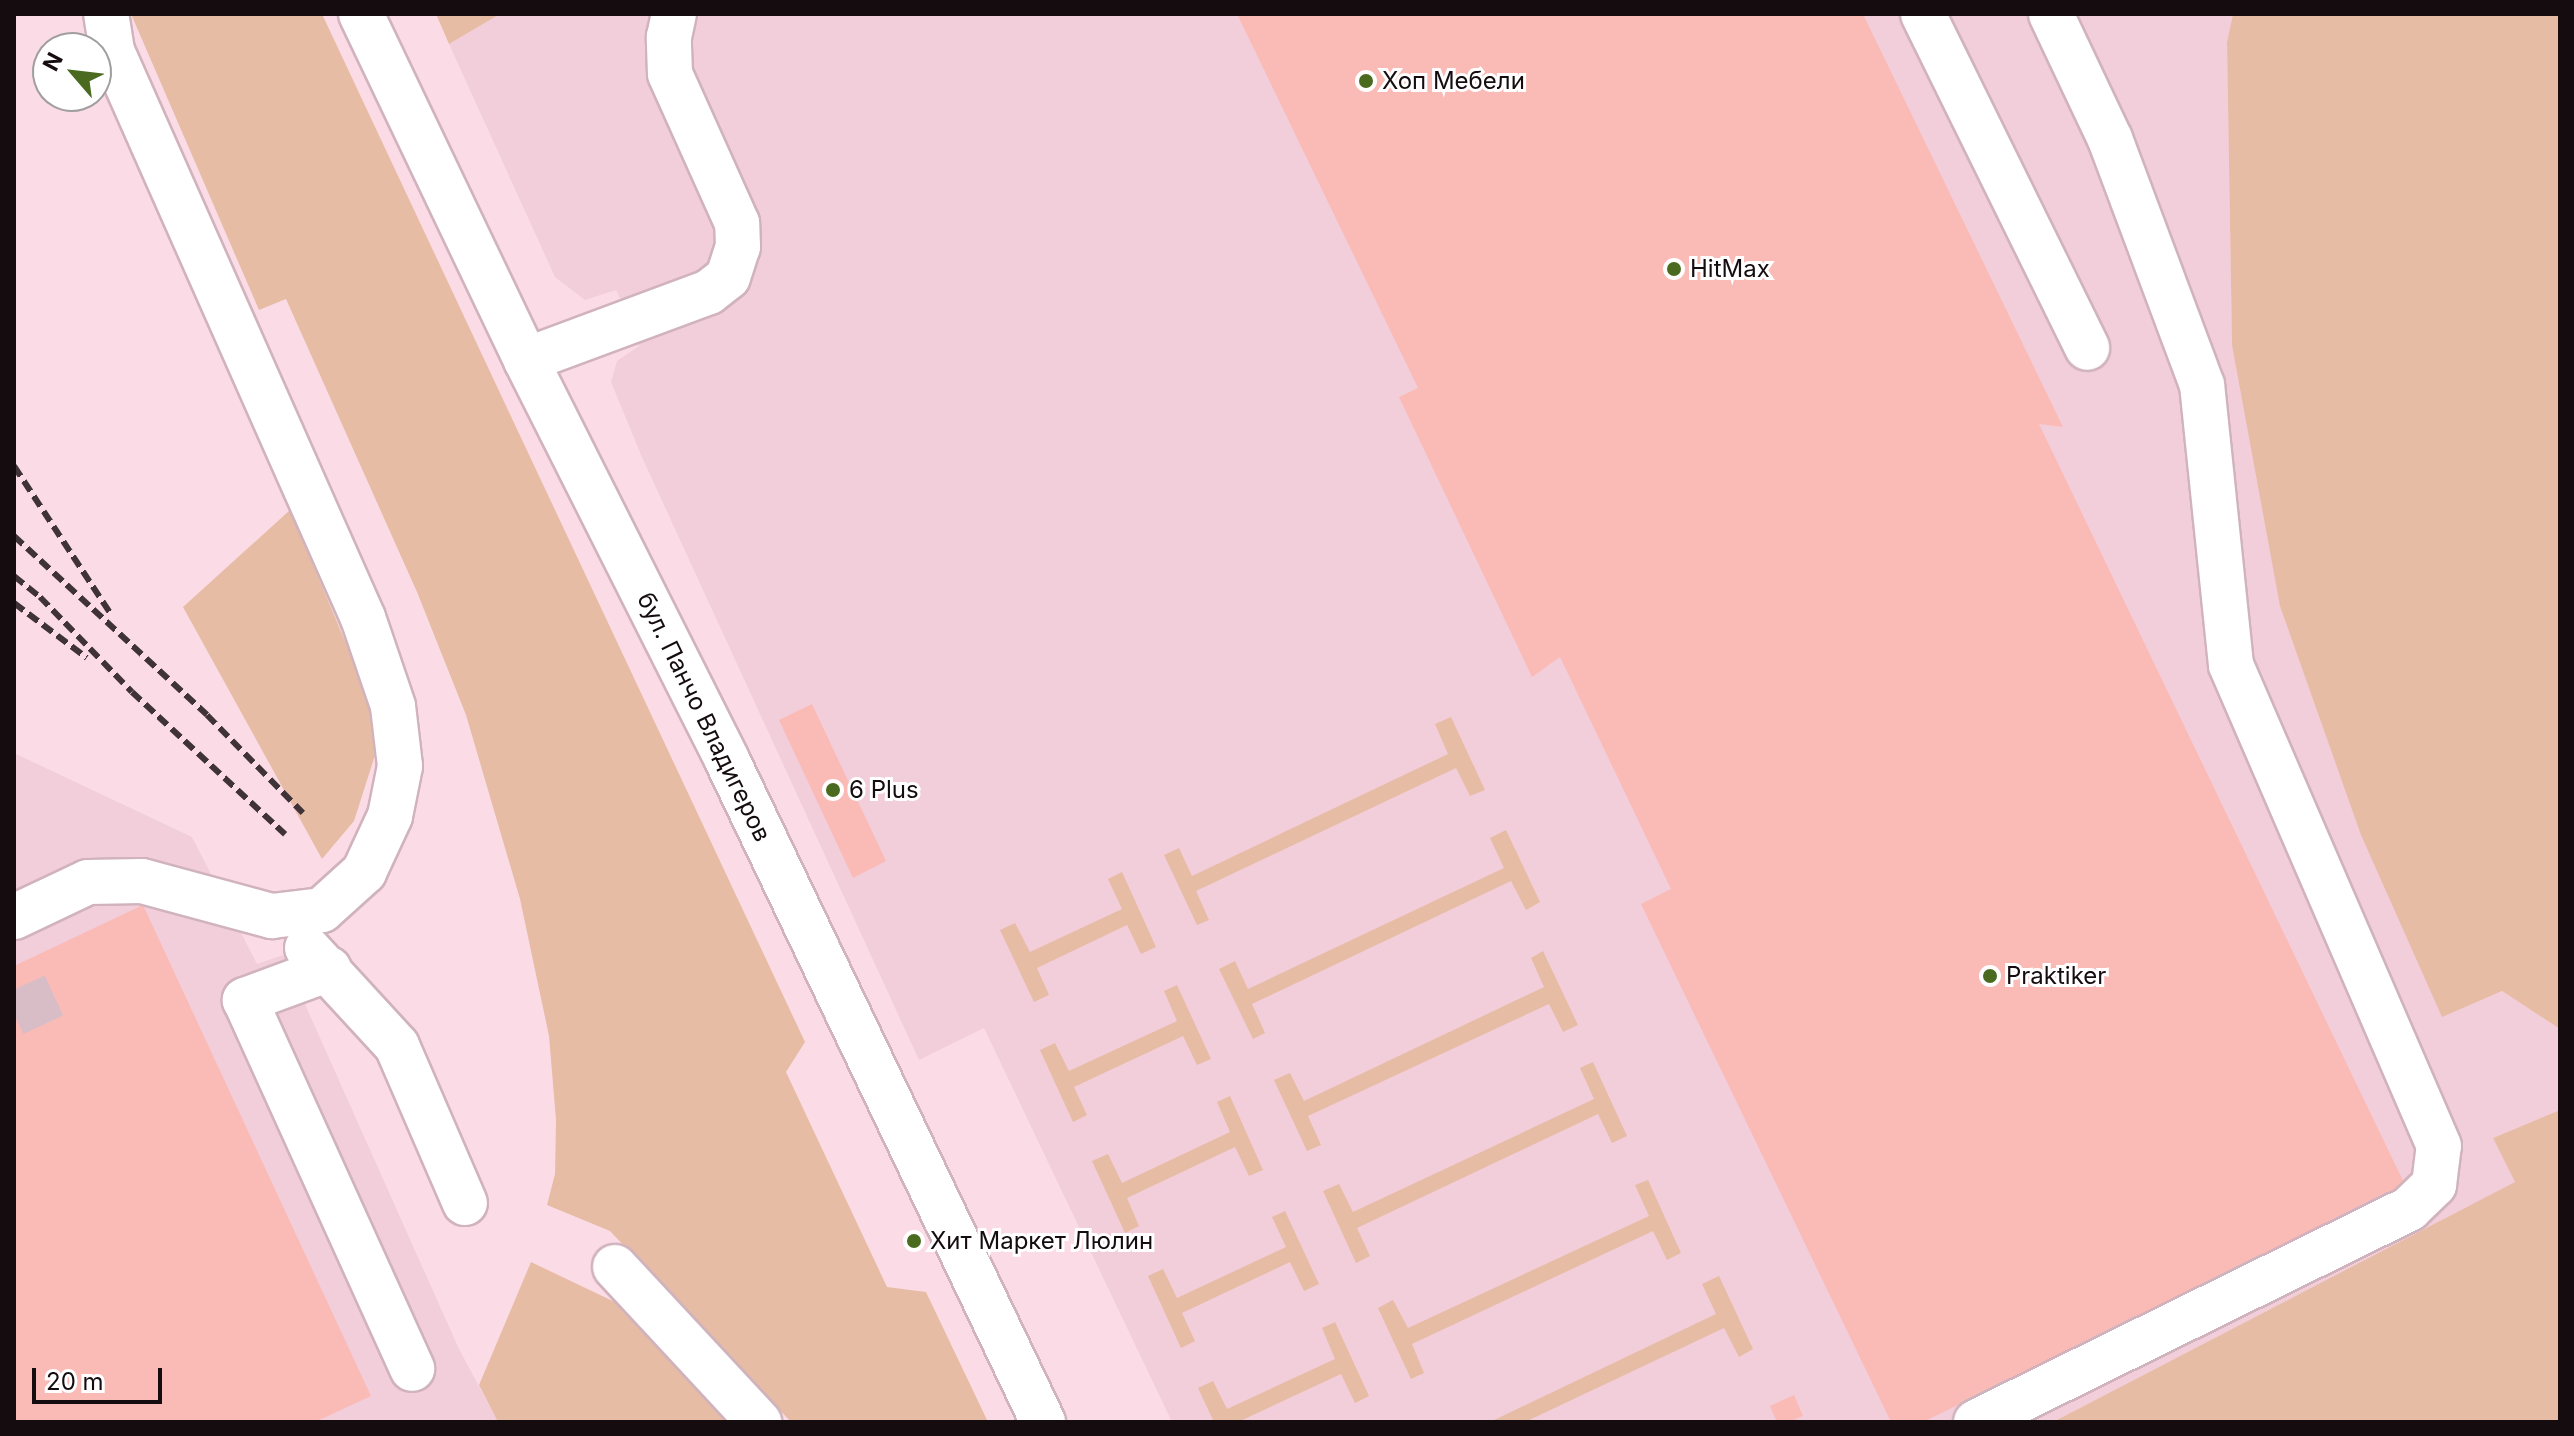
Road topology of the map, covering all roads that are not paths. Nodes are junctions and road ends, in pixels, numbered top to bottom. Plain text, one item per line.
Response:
1 (106, 14) edge
2 (361, 14) edge
3 (674, 14) edge
4 (1923, 14) edge
5 (2051, 14) edge
6 (2087, 348) dead end
7 (526, 360) junction
8 (272, 916) junction
9 (14, 917) edge
10 (329, 969) junction
11 (465, 1203) dead end
12 (615, 1267) dead end
13 (412, 1369) dead end
14 (759, 1422) edge
15 (1043, 1422) edge
16 (1976, 1422) edge

1 - 8 street
2 - 7 street, бул. Панчо Владигеров
3 - 7 street
4 - 6 street
5 - 16 street
7 - 15 street, бул. Панчо Владигеров
8 - 9 street
8 - 10 street
10 - 11 street
10 - 13 street
12 - 14 street

